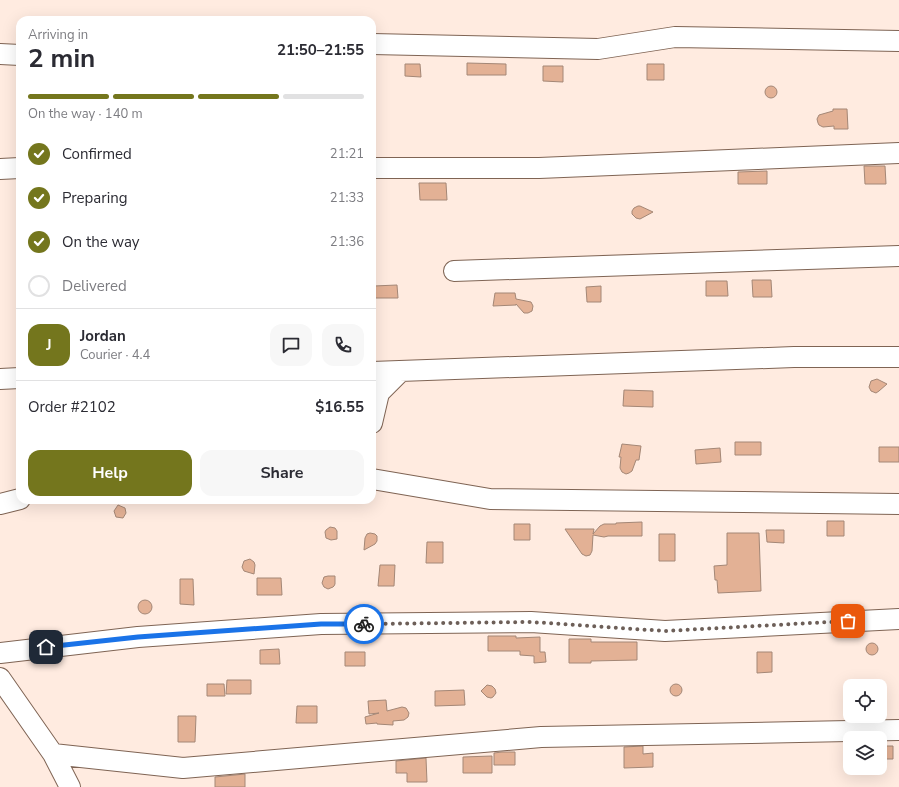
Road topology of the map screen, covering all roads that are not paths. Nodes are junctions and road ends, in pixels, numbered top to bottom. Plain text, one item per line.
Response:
1 (899, 42) edge
2 (376, 44) edge
3 (0, 54) edge
4 (16, 55) edge
5 (899, 153) edge
6 (16, 168) edge
7 (376, 168) edge
8 (0, 169) edge
9 (899, 256) edge
10 (454, 271) dead end
11 (899, 357) edge
12 (401, 371) junction
13 (376, 372) edge
14 (16, 378) edge
15 (0, 379) edge
16 (376, 405) edge
17 (376, 480) edge
18 (16, 500) edge
19 (0, 504) edge
20 (899, 504) edge
21 (899, 619) edge
22 (0, 653) edge
23 (0, 678) edge
24 (899, 730) edge
25 (53, 754) junction
26 (70, 787) edge

1 - 2 street
3 - 4 street
5 - 7 street
6 - 8 street
9 - 10 street
11 - 12 street
12 - 13 street
12 - 16 street
14 - 15 street
17 - 20 street
18 - 19 street
21 - 22 street
23 - 25 street
24 - 25 street
25 - 26 street

